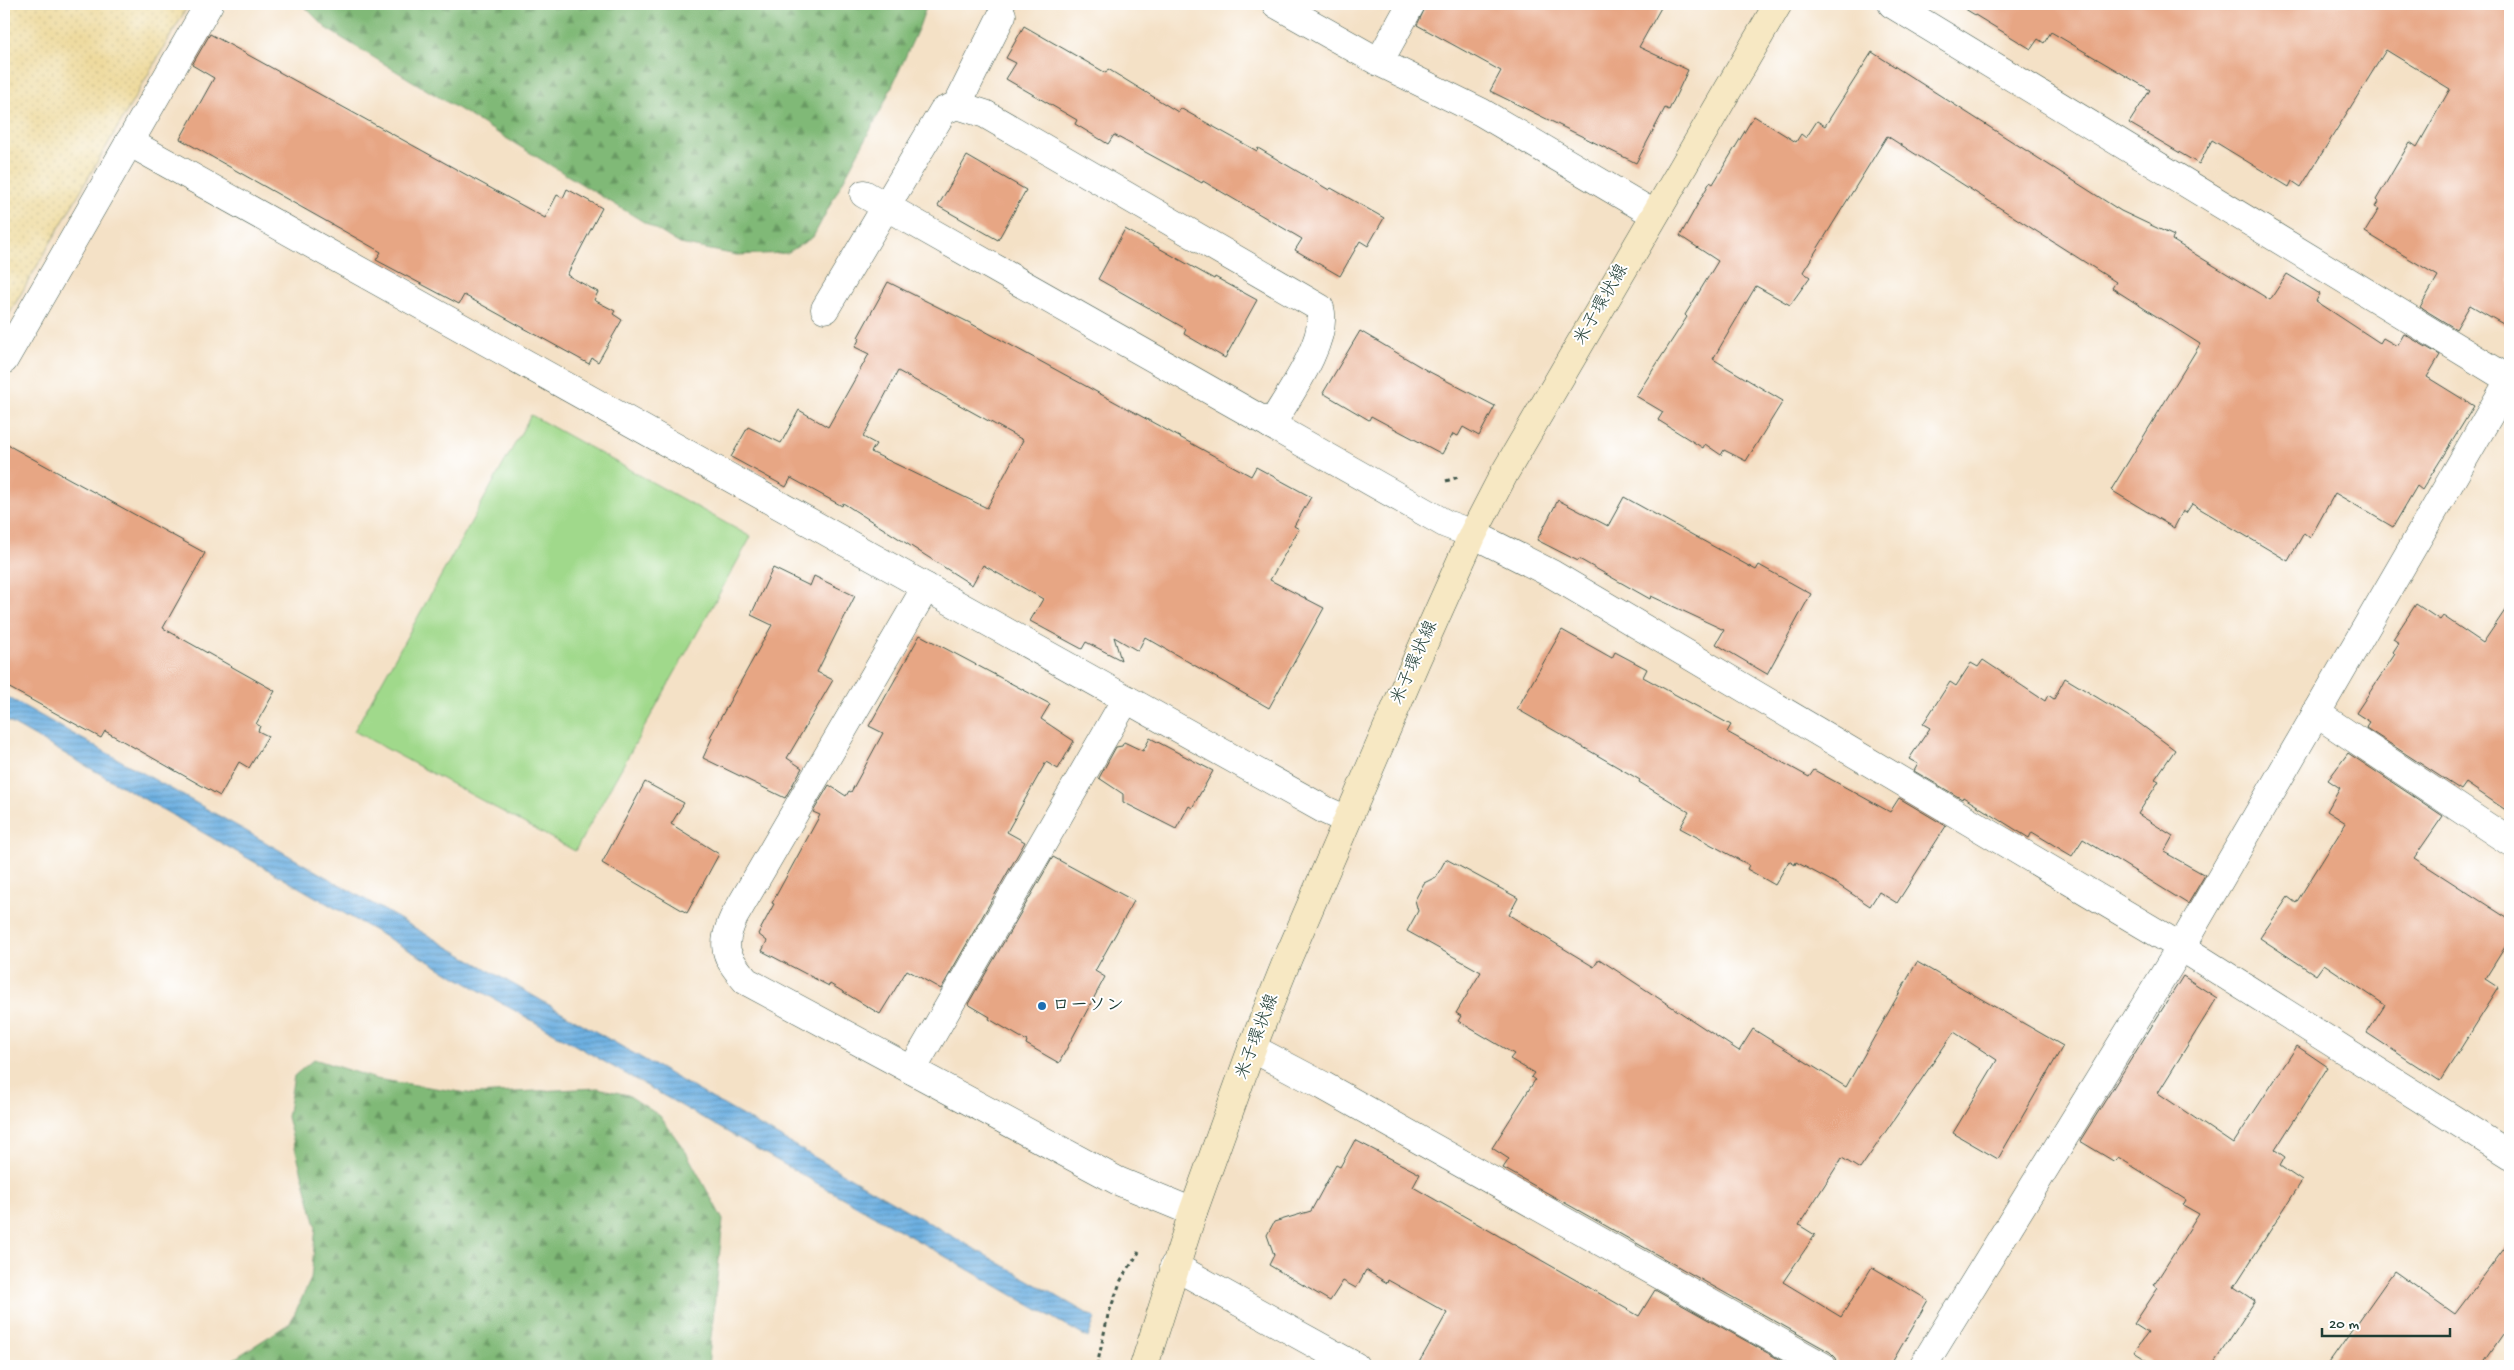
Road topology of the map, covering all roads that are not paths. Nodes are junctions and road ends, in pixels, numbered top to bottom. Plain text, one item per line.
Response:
1 (209, 4) edge
2 (1276, 4) edge
3 (1411, 4) edge
4 (1778, 4) edge
5 (1892, 4) edge
6 (1002, 15) dead end
7 (1379, 62) junction
8 (957, 106) junction
9 (129, 142) junction
10 (874, 200) junction
11 (1654, 214) junction
12 (825, 310) dead end
13 (4, 360) edge
14 (2510, 379) edge
15 (1271, 425) junction
16 (1473, 534) junction
17 (926, 587) junction
18 (1126, 699) junction
19 (2316, 713) junction
20 (1347, 820) junction
21 (2510, 842) edge
22 (2181, 947) junction
23 (1252, 1048) junction
24 (912, 1070) junction
25 (2510, 1155) edge
26 (1193, 1212) junction
27 (1174, 1266) junction
28 (1144, 1366) edge
29 (1355, 1366) edge
30 (1822, 1366) edge
31 (1923, 1366) edge

1 - 9 street
2 - 7 street
3 - 7 street
4 - 11 main road, 米子環状線
5 - 14 street
6 - 8 street
7 - 11 street
8 - 10 street
8 - 15 street
9 - 13 street
9 - 17 street
10 - 12 street
10 - 15 street
11 - 16 main road, 米子環状線
14 - 19 street
15 - 16 street
16 - 20 main road, 米子環状線
16 - 22 street
17 - 18 street
17 - 24 street
18 - 20 street
18 - 24 street
19 - 21 street
19 - 22 street
20 - 23 main road, 米子環状線
22 - 25 street
22 - 31 street
23 - 26 main road, 米子環状線
23 - 30 street
24 - 26 street
26 - 27 main road, 米子環状線
27 - 28 main road, 米子環状線
27 - 29 street

